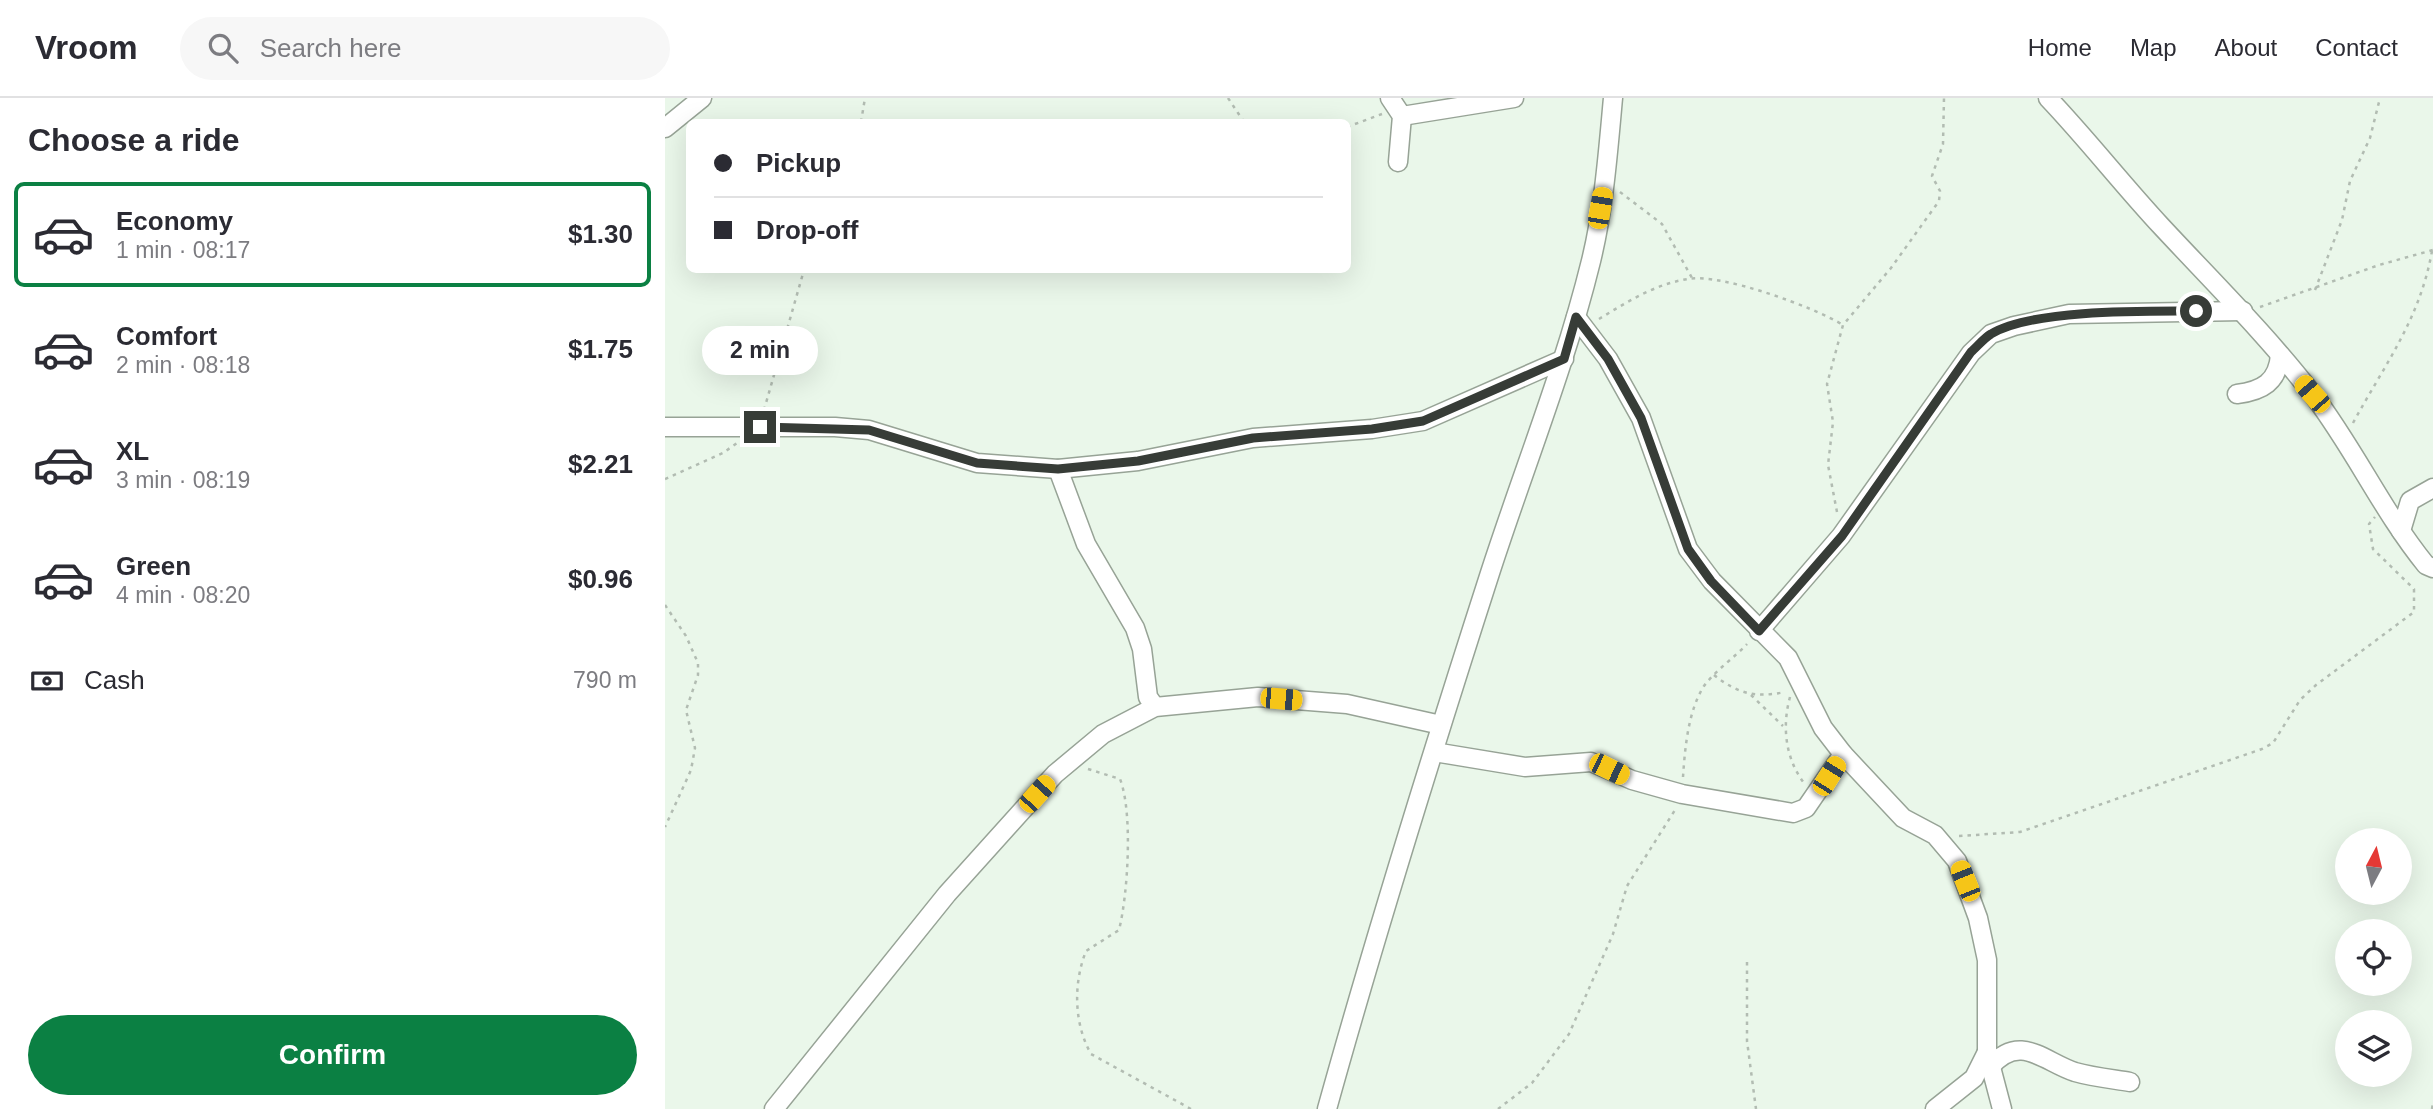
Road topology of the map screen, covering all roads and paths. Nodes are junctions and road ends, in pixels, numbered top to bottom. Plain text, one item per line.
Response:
1 (702, 98) edge
2 (865, 98) edge
3 (1228, 98) edge
4 (1514, 98) edge
5 (1613, 98) edge
6 (1944, 98) edge
7 (2048, 98) edge
8 (2380, 98) edge
9 (1397, 107) edge
10 (862, 119) edge
11 (1242, 119) edge
12 (1351, 125) edge
13 (665, 128) edge
14 (1398, 162) dead end
15 (1605, 184) junction
16 (2433, 251) edge
17 (803, 273) edge
18 (1692, 278) junction
19 (2315, 290) junction
20 (2243, 311) junction
21 (1581, 323) junction
22 (1843, 325) junction
23 (2280, 355) junction
24 (1564, 359) junction
25 (2237, 394) dead end
26 (665, 427) edge
27 (760, 427) junction
28 (2344, 438) junction
29 (1058, 469) junction
30 (665, 479) edge
31 (2433, 488) edge
32 (2386, 512) junction
33 (2401, 531) junction
34 (1842, 536) junction
35 (2433, 568) edge
36 (665, 605) edge
37 (1759, 631) junction
38 (1714, 675) junction
39 (1751, 695) junction
40 (1155, 707) junction
41 (1441, 725) junction
42 (1783, 726) junction
43 (1434, 752) junction
44 (1843, 754) junction
45 (1068, 764) junction
46 (1682, 793) junction
47 (1815, 797) junction
48 (665, 827) edge
49 (1935, 835) junction
50 (1748, 962) dead end
51 (1989, 1059) junction
52 (2130, 1082) dead end
53 (2433, 1103) edge
54 (779, 1107) edge
55 (1191, 1109) edge
56 (1327, 1109) edge
57 (1498, 1109) edge
58 (1756, 1109) edge
59 (1935, 1109) edge
60 (2002, 1109) edge
61 (2432, 1109) edge

1 - 13 street
2 - 10 path
3 - 11 path
4 - 9 street
5 - 15 street
6 - 22 path
7 - 20 street
8 - 19 path
9 - 12 path
9 - 14 street
15 - 18 path
15 - 21 street
16 - 19 path
16 - 28 path
17 - 27 path
18 - 21 path
18 - 22 path
19 - 20 path
20 - 23 street
20 - 34 street
21 - 24 street
21 - 37 street
22 - 34 path
23 - 25 street
23 - 28 street
24 - 29 street
24 - 41 street
26 - 27 street
27 - 29 street
27 - 30 path
28 - 32 street
29 - 40 street
31 - 33 street
32 - 33 street
32 - 49 path
33 - 35 street
34 - 37 street
36 - 48 path
37 - 38 path
37 - 44 street
38 - 39 path
38 - 46 path
39 - 42 path
39 - 42 path
40 - 41 street
40 - 45 street
41 - 43 street
42 - 47 path
43 - 46 street
43 - 56 street
44 - 47 street
44 - 49 street
45 - 54 street
45 - 55 path
46 - 47 street
46 - 57 path
49 - 51 street
50 - 58 path
51 - 52 street
51 - 59 street
51 - 60 street
53 - 61 path

